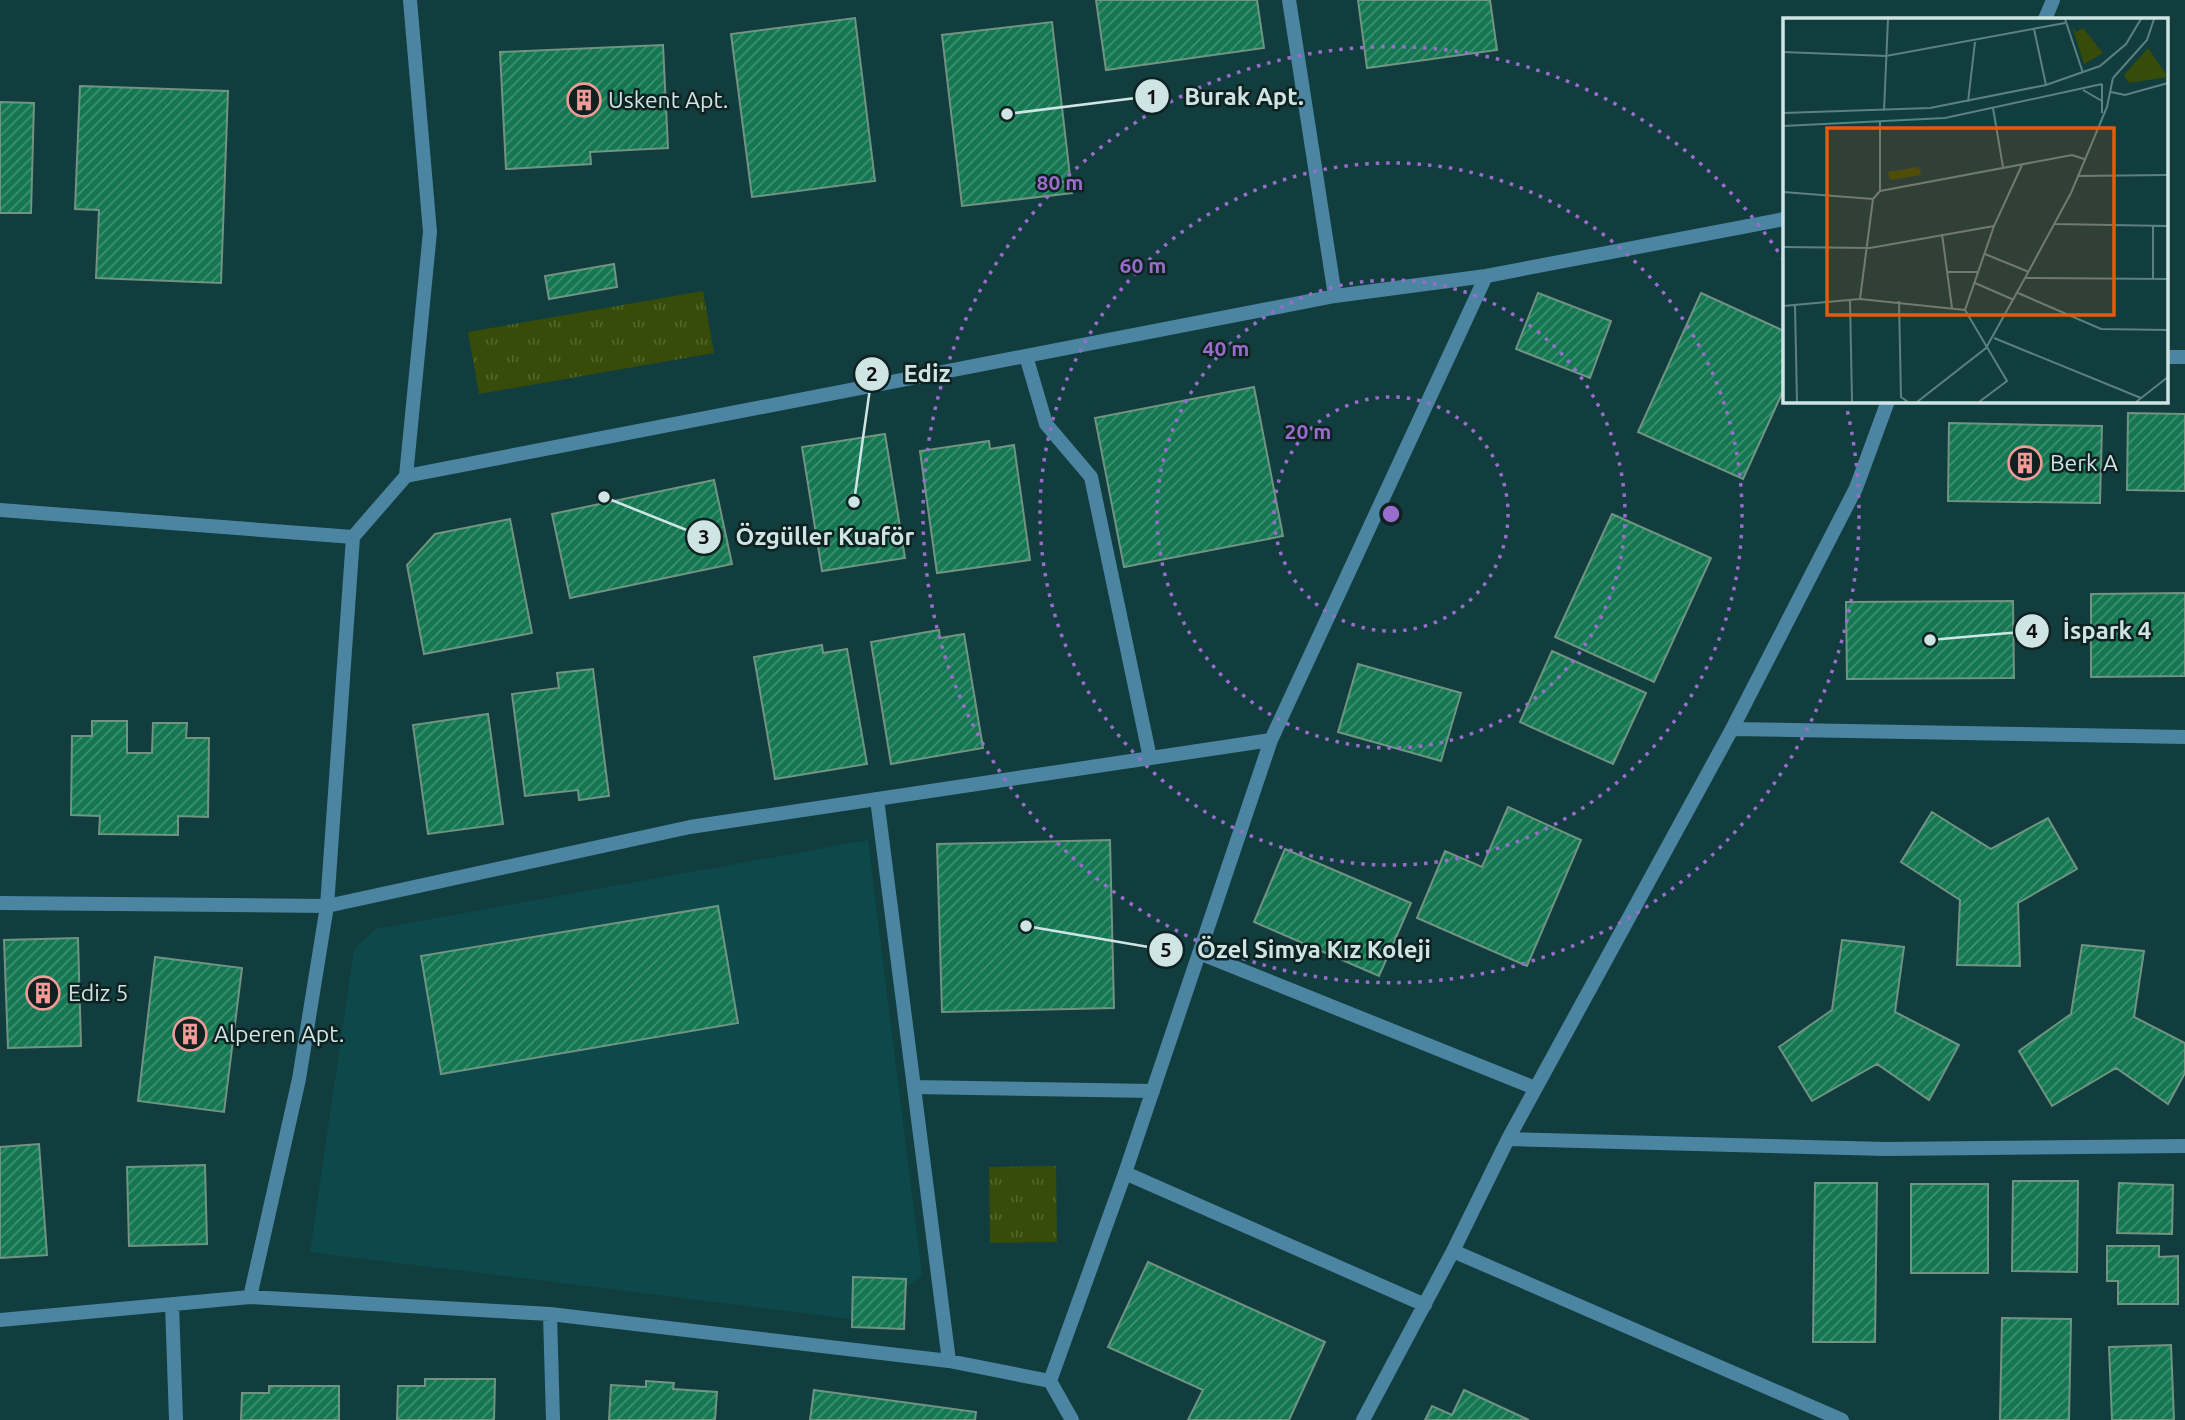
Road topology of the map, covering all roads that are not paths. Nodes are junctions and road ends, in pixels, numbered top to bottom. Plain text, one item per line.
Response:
1 (410, 0) edge
2 (1289, 0) edge
3 (2053, 0) edge
4 (2045, 18) edge
5 (1783, 219) edge
6 (1486, 276) junction
7 (1335, 296) junction
8 (1026, 356) junction
9 (1888, 402) edge
10 (405, 476) junction
11 (0, 510) edge
12 (353, 537) junction
13 (1732, 729) junction
14 (2185, 737) edge
15 (1271, 740) junction
16 (1150, 758) junction
17 (877, 799) junction
18 (0, 903) edge
19 (327, 906) junction
20 (1199, 953) junction
21 (914, 1087) junction
22 (1535, 1088) junction
23 (1153, 1091) junction
24 (1508, 1139) junction
25 (2185, 1146) edge
26 (1125, 1173) junction
27 (1453, 1251) junction
28 (250, 1297) junction
29 (172, 1304) junction
30 (1425, 1305) junction
31 (550, 1314) junction
32 (0, 1320) edge
33 (949, 1361) junction
34 (1049, 1381) junction
35 (176, 1420) edge
36 (552, 1420) edge
37 (1072, 1420) edge
38 (1363, 1420) edge
39 (1842, 1420) edge

1 - 10 street
2 - 7 street
3 - 4 street
5 - 6 street
6 - 7 street
6 - 15 street
7 - 8 street
8 - 10 street
8 - 16 street
9 - 13 street
10 - 12 street
11 - 12 street
12 - 19 street
13 - 14 street
13 - 22 street
15 - 16 street
15 - 20 street
16 - 17 street
17 - 19 street
17 - 21 street
18 - 19 street
19 - 28 street
20 - 22 street
20 - 23 street
21 - 23 street
21 - 33 street
22 - 24 street
23 - 26 street
24 - 25 street
24 - 27 street
26 - 30 street
26 - 34 street
27 - 30 street
27 - 39 street
28 - 29 street
28 - 31 street
29 - 32 street
29 - 35 street
30 - 38 street
31 - 33 street
31 - 36 street
33 - 34 street
34 - 37 street

